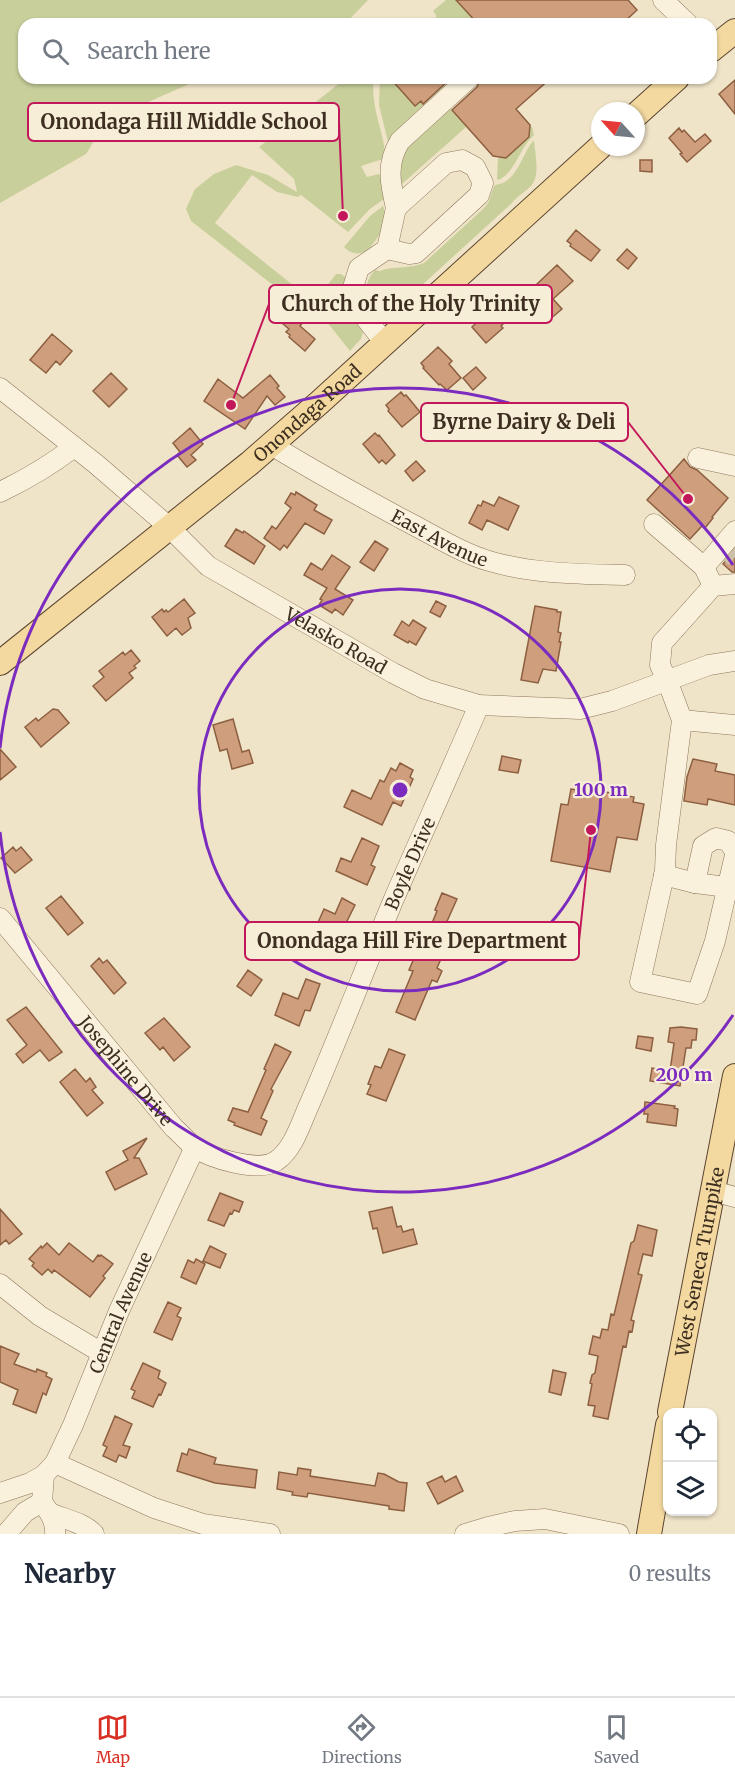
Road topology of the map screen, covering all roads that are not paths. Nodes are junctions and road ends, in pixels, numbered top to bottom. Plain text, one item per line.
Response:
1 (663, 0) edge
2 (682, 18) edge
3 (735, 31) edge
4 (717, 45) edge
5 (462, 84) edge
6 (670, 84) edge
7 (645, 107) edge
8 (591, 155) edge
9 (396, 208) junction
10 (387, 249) junction
11 (385, 343) junction
12 (0, 388) edge
13 (270, 444) junction
14 (74, 447) junction
15 (698, 458) dead end
16 (735, 466) edge
17 (0, 492) edge
18 (654, 524) dead end
19 (169, 527) junction
20 (731, 539) edge
21 (704, 567) junction
22 (626, 575) dead end
23 (735, 584) edge
24 (713, 586) junction
25 (735, 661) edge
26 (0, 663) edge
27 (667, 680) junction
28 (479, 705) junction
29 (682, 720) junction
30 (735, 725) edge
31 (735, 853) edge
32 (664, 875) junction
33 (695, 883) junction
34 (731, 887) edge
35 (0, 918) edge
36 (735, 1076) edge
37 (195, 1147) junction
38 (284, 1155) joint
39 (724, 1194) edge
40 (0, 1284) edge
41 (102, 1353) junction
42 (670, 1408) edge
43 (663, 1454) edge
44 (49, 1469) junction
45 (0, 1493) edge
46 (46, 1508) junction
47 (514, 1528) edge
48 (259, 1533) edge
49 (6, 1534) edge
50 (55, 1534) edge
51 (94, 1534) edge
52 (465, 1534) edge
53 (619, 1534) edge
54 (649, 1534) edge

1 - 2 street
3 - 4 main road
5 - 9 street
6 - 7 main road
8 - 11 main road, Onondaga Road
9 - 10 street
9 - 10 street
10 - 11 street
11 - 13 main road, Onondaga Road
12 - 14 street, Velasko Road
13 - 19 main road, Onondaga Road
13 - 22 street, East Avenue
14 - 17 street
14 - 19 street, Velasko Road
15 - 16 street
18 - 21 street
19 - 26 main road, Onondaga Road
19 - 28 street, Velasko Road
20 - 21 street
21 - 24 street
23 - 24 street
24 - 27 street
25 - 27 street, Velasko Road
27 - 28 street, Velasko Road
27 - 29 street
28 - 38 street, Boyle Drive
29 - 30 street
29 - 32 street
31 - 33 street
31 - 34 street
32 - 33 street
32 - 34 street
33 - 34 street
35 - 37 street, Josephine Drive
36 - 39 main road, West Seneca Turnpike
37 - 38 street, Josephine Drive
37 - 41 street, Central Avenue
39 - 42 main road, West Seneca Turnpike
40 - 41 street
41 - 44 street, Central Avenue
43 - 54 main road
44 - 45 street
44 - 46 street
44 - 48 street
46 - 49 street
46 - 50 street
46 - 51 street
47 - 52 street
47 - 53 street

